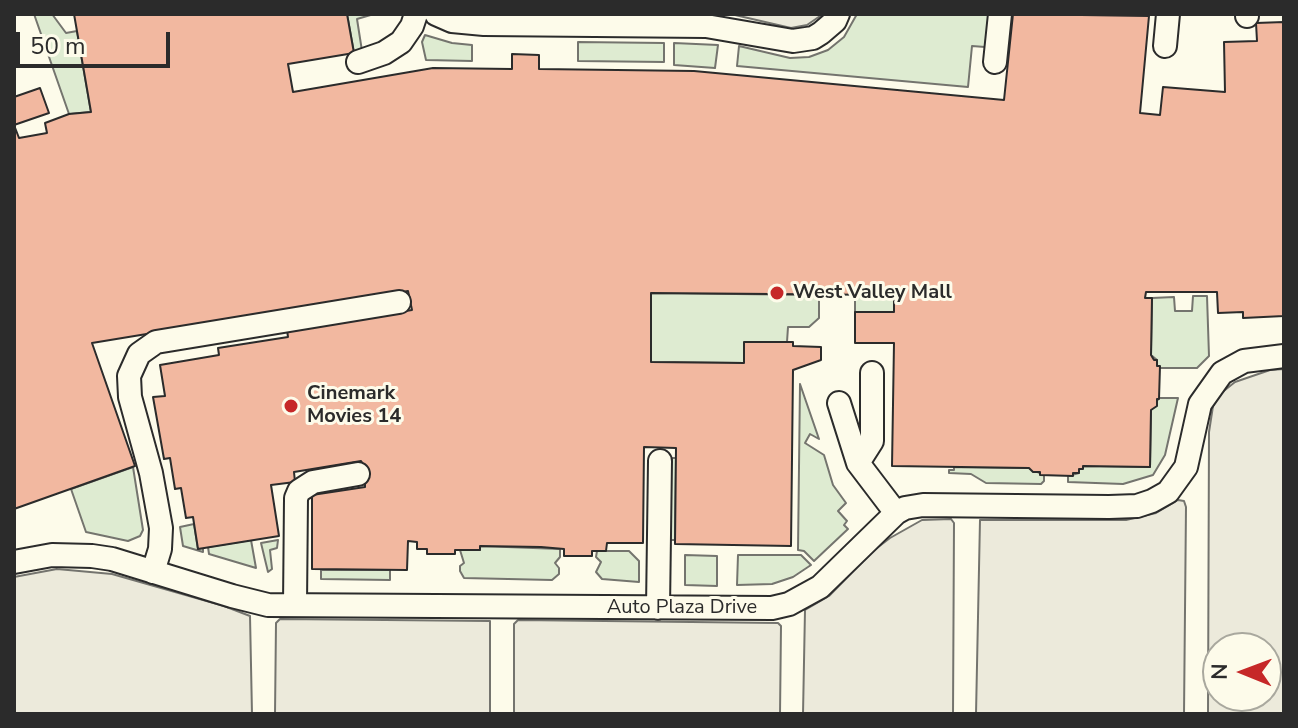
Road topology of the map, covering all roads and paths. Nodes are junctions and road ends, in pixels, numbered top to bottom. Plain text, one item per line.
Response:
1 (416, 14) edge
2 (436, 14) edge
3 (838, 14) edge
4 (1000, 14) edge
5 (1168, 14) edge
6 (1165, 46) dead end
7 (358, 62) dead end
8 (995, 62) dead end
9 (399, 302) dead end
10 (1284, 356) edge
11 (872, 373) dead end
12 (839, 403) dead end
13 (660, 461) dead end
14 (858, 463) junction
15 (358, 474) dead end
16 (896, 513) junction
17 (14, 562) edge
18 (153, 572) junction
19 (295, 605) junction
20 (658, 608) junction

1 - 7 lane
2 - 3 lane
4 - 8 lane
5 - 6 lane
9 - 18 lane
10 - 16 lane
11 - 14 lane
12 - 14 lane
13 - 20 lane
14 - 16 lane
15 - 19 lane
16 - 20 lane, Auto Plaza Drive
17 - 18 lane, Auto Plaza Drive
18 - 19 lane, Auto Plaza Drive
19 - 20 lane, Auto Plaza Drive

